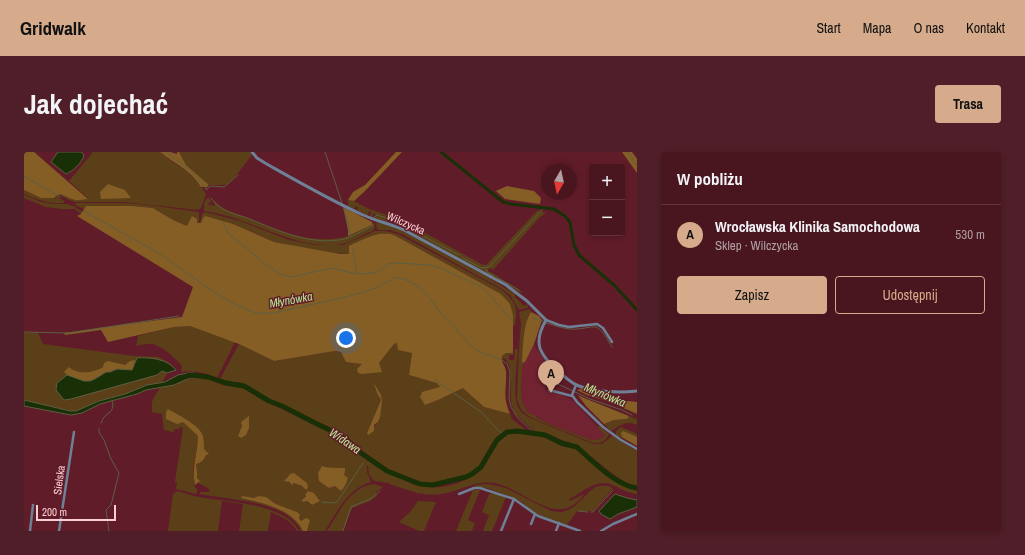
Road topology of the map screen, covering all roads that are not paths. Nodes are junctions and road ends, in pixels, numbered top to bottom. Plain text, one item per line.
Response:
1 (252, 152) edge
2 (546, 320) junction
3 (612, 342) dead end
4 (576, 387) junction
5 (549, 390) dead end
6 (637, 391) edge
7 (572, 395) junction
8 (74, 432) dead end
9 (637, 448) edge
10 (459, 494) dead end
11 (514, 499) junction
12 (33, 505) dead end
13 (535, 514) junction
14 (637, 514) edge
15 (560, 523) junction
16 (531, 524) dead end
17 (30, 531) edge
18 (59, 531) edge
19 (501, 531) edge
20 (556, 531) edge
21 (580, 531) edge
22 (601, 531) edge

1 - 2 street, Wilczycka
2 - 3 street, Wilczycka
2 - 4 street
4 - 6 street
4 - 7 street
5 - 7 street
7 - 9 street
8 - 18 street, Sielska
10 - 11 street
11 - 13 street
11 - 19 street
12 - 17 street
13 - 15 street
13 - 16 street
14 - 22 street
15 - 20 street
15 - 21 street

